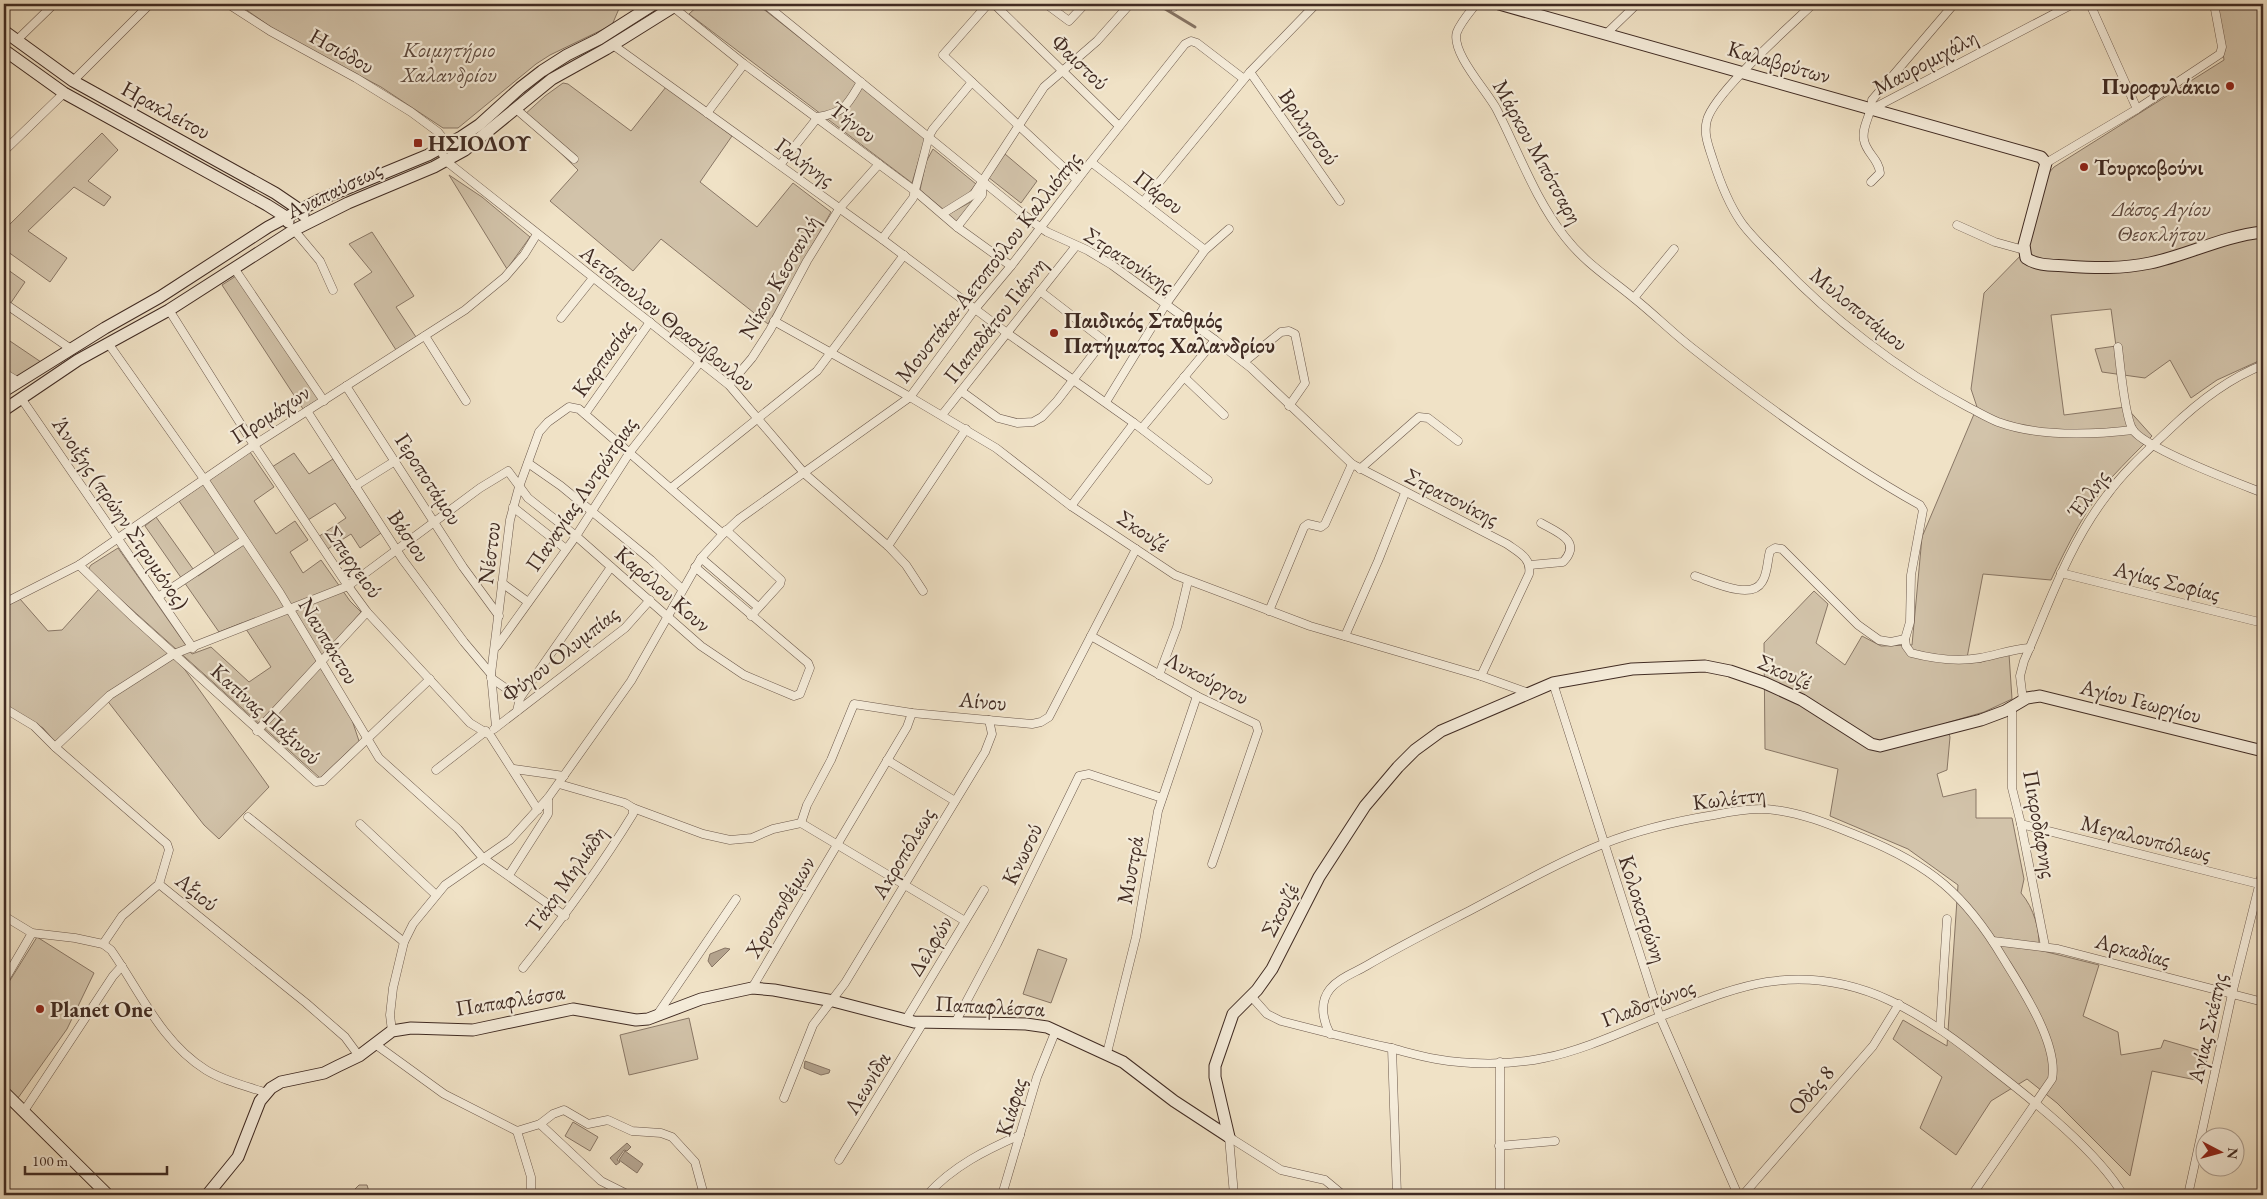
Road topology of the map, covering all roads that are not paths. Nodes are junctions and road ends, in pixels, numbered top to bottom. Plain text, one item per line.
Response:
1 (54, 4) edge
2 (150, 4) edge
3 (228, 4) edge
4 (765, 4) edge
5 (988, 4) edge
6 (994, 4) edge
7 (1046, 4) edge
8 (1085, 4) edge
9 (1130, 4) edge
10 (1316, 4) edge
11 (1476, 4) edge
12 (1499, 4) edge
13 (1637, 4) edge
14 (1813, 4) edge
15 (1954, 4) edge
16 (2073, 4) edge
17 (2090, 4) edge
18 (2214, 4) edge
19 (649, 5) edge
20 (675, 6) edge
21 (656, 18) junction
22 (4, 31) edge
23 (1606, 34) junction
24 (16, 42) junction
25 (613, 45) junction
26 (4, 50) edge
27 (744, 64) junction
28 (1062, 70) junction
29 (1250, 72) junction
30 (1742, 73) junction
31 (1244, 79) junction
32 (73, 81) junction
33 (862, 82) junction
34 (972, 82) junction
35 (64, 93) junction
36 (516, 108) junction
37 (1872, 109) junction
38 (2138, 109) junction
39 (708, 113) junction
40 (818, 117) junction
41 (1019, 126) junction
42 (1120, 126) junction
43 (929, 136) junction
44 (444, 147) junction
45 (4, 151) edge
46 (450, 159) junction
47 (574, 159) dead end
48 (1091, 162) junction
49 (879, 164) junction
50 (2046, 164) junction
51 (780, 165) junction
52 (983, 180) junction
53 (1077, 180) junction
54 (1871, 182) dead end
55 (915, 191) junction
56 (1143, 202) junction
57 (1340, 202) dead end
58 (839, 209) junction
59 (300, 210) junction
60 (942, 214) junction
61 (286, 217) junction
62 (307, 224) junction
63 (1957, 225) dead end
64 (957, 227) junction
65 (1041, 228) junction
66 (1229, 229) dead end
67 (294, 230) junction
68 (2263, 232) edge
69 (537, 234) junction
70 (882, 239) junction
71 (1076, 246) junction
72 (1674, 249) dead end
73 (1205, 250) junction
74 (2024, 250) junction
75 (904, 256) junction
76 (1012, 266) junction
77 (234, 268) junction
78 (593, 278) junction
79 (333, 290) dead end
80 (1040, 291) junction
81 (1634, 298) junction
82 (4, 303) edge
83 (1166, 304) junction
84 (975, 309) junction
85 (169, 310) junction
86 (561, 318) dead end
87 (774, 321) junction
88 (650, 322) junction
89 (1007, 333) junction
90 (425, 336) junction
91 (1215, 340) junction
92 (108, 343) junction
93 (2118, 348) dead end
94 (71, 349) junction
95 (831, 353) junction
96 (701, 361) junction
97 (1244, 362) junction
98 (2263, 365) edge
99 (4, 373) edge
100 (1184, 377) junction
101 (1074, 380) junction
102 (16, 383) junction
103 (729, 385) junction
104 (346, 386) junction
105 (4, 391) edge
106 (961, 391) junction
107 (910, 397) junction
108 (21, 398) junction
109 (324, 401) junction
110 (466, 401) dead end
111 (1106, 402) junction
112 (1289, 406) junction
113 (4, 410) edge
114 (307, 411) junction
115 (585, 414) junction
116 (942, 415) junction
117 (1224, 416) dead end
118 (758, 417) junction
119 (1134, 423) junction
120 (1142, 428) junction
121 (966, 429) junction
122 (2133, 430) junction
123 (1458, 441) dead end
124 (254, 445) junction
125 (2153, 446) junction
126 (630, 452) junction
127 (396, 461) junction
128 (528, 463) junction
129 (1352, 464) junction
130 (1360, 469) junction
131 (805, 474) junction
132 (204, 479) junction
133 (1208, 480) dead end
134 (355, 486) junction
135 (519, 486) junction
136 (671, 488) junction
137 (1405, 493) junction
138 (2263, 493) edge
139 (1070, 506) junction
140 (513, 507) junction
141 (592, 512) junction
142 (436, 522) junction
143 (1541, 523) dead end
144 (724, 532) junction
145 (576, 536) junction
146 (118, 539) junction
147 (244, 540) junction
148 (888, 546) junction
149 (566, 549) junction
150 (1136, 549) junction
151 (397, 551) junction
152 (701, 558) junction
153 (79, 565) junction
154 (1530, 565) junction
155 (611, 567) junction
156 (695, 567) junction
157 (2061, 574) junction
158 (1696, 576) dead end
159 (1188, 581) junction
160 (502, 582) junction
161 (348, 586) junction
162 (682, 590) junction
163 (924, 591) dead end
164 (158, 597) junction
165 (650, 600) junction
166 (528, 602) junction
167 (4, 603) edge
168 (758, 607) junction
169 (290, 609) junction
170 (367, 612) junction
171 (1269, 612) junction
172 (499, 616) junction
173 (666, 616) junction
174 (751, 616) junction
175 (2263, 623) edge
176 (1091, 636) junction
177 (1345, 636) junction
178 (1905, 639) junction
179 (192, 648) junction
180 (2030, 648) junction
181 (494, 650) junction
182 (174, 654) junction
183 (321, 662) junction
184 (1159, 675) junction
185 (491, 676) junction
186 (1481, 676) junction
187 (430, 679) junction
188 (1553, 683) junction
189 (1529, 692) junction
190 (1197, 696) junction
191 (520, 698) junction
192 (2023, 700) junction
193 (2012, 707) junction
194 (4, 708) edge
195 (517, 711) junction
196 (912, 712) junction
197 (989, 720) junction
198 (496, 727) junction
199 (257, 731) junction
200 (487, 732) junction
201 (368, 739) junction
202 (55, 747) junction
203 (2263, 751) edge
204 (887, 760) junction
205 (514, 769) junction
206 (436, 770) dead end
207 (564, 776) junction
208 (559, 784) junction
209 (548, 798) junction
210 (1162, 798) junction
211 (955, 801) junction
212 (633, 808) junction
213 (538, 810) junction
214 (248, 816) dead end
215 (802, 823) junction
216 (360, 824) dead end
217 (2021, 824) junction
218 (839, 844) junction
219 (1604, 844) junction
220 (483, 858) junction
221 (1212, 864) dead end
222 (2263, 870) edge
223 (508, 875) junction
224 (159, 884) junction
225 (905, 884) junction
226 (2261, 885) edge
227 (984, 890) dead end
228 (436, 895) junction
229 (736, 899) dead end
230 (4, 916) edge
231 (565, 916) junction
232 (1947, 919) dead end
233 (965, 920) junction
234 (32, 933) junction
235 (1993, 941) junction
236 (404, 942) junction
237 (103, 944) junction
238 (2045, 946) junction
239 (122, 966) junction
240 (523, 968) dead end
241 (4, 981) edge
242 (752, 988) junction
243 (2232, 994) junction
244 (1251, 996) junction
245 (833, 1001) junction
246 (2263, 1002) edge
247 (1900, 1004) junction
248 (656, 1017) junction
249 (1660, 1017) junction
250 (906, 1021) junction
251 (923, 1023) junction
252 (955, 1023) junction
253 (1940, 1029) junction
254 (1056, 1030) junction
255 (392, 1031) junction
256 (1330, 1034) junction
257 (375, 1044) junction
258 (1392, 1048) junction
259 (1107, 1053) junction
260 (359, 1056) junction
261 (1500, 1062) junction
262 (4, 1092) edge
263 (267, 1092) junction
264 (784, 1098) dead end
265 (2036, 1104) junction
266 (24, 1111) junction
267 (540, 1124) junction
268 (517, 1131) junction
269 (1020, 1135) junction
270 (1229, 1137) junction
271 (1555, 1141) dead end
272 (1499, 1146) junction
273 (840, 1160) dead end
274 (108, 1195) edge
275 (207, 1195) edge
276 (531, 1195) edge
277 (629, 1195) edge
278 (704, 1195) edge
279 (927, 1195) edge
280 (1002, 1195) edge
281 (1234, 1195) edge
282 (1343, 1195) edge
283 (1396, 1195) edge
284 (1500, 1195) edge
285 (1738, 1195) edge
286 (1743, 1195) edge
287 (1972, 1195) edge
288 (2122, 1195) edge
289 (2188, 1195) edge

1 - 24 street
2 - 32 street
3 - 44 street, Ησιόδου
4 - 33 street, Στρατονίκης
5 - 34 street
6 - 28 street, Φαιστού
7 - 8 street
9 - 28 street
10 - 29 street
11 - 81 street, Μάρκου Μπότσαρη
12 - 23 street, Καλαβρύτων
13 - 23 street
14 - 30 street, Μυλοποτάμου
15 - 37 street
16 - 37 street, Μαυρομιχάλη
17 - 38 street
18 - 38 street
19 - 21 street
19 - 44 street, Αναπαύσεως
20 - 21 street, Αναπαύσεως
20 - 27 street, Τήνου
21 - 25 street, Αναπαύσεως
22 - 24 street, Ηρακλείτου
23 - 30 street, Καλαβρύτων
24 - 32 street, Ηρακλείτου
25 - 36 street, Αναπαύσεως
25 - 39 street, Γαλήνης
26 - 35 street, Ηρακλείτου
27 - 39 street
27 - 40 street, Τήνου
28 - 41 street
28 - 42 street, Φαιστού
29 - 31 street
29 - 57 street, Βριλησσού
30 - 37 street, Καλαβρύτων
30 - 122 street, Μυλοποτάμου
31 - 42 street, Μουστάκα-Αετοπούλου Καλλιόπης
31 - 56 street
32 - 59 street, Ηρακλείτου
33 - 40 street
33 - 43 street, Στρατονίκης
34 - 41 street
34 - 43 street
35 - 45 street
35 - 61 street, Ηρακλείτου
36 - 46 street, Αναπαύσεως
36 - 47 street
37 - 50 street, Καλαβρύτων
37 - 54 street
38 - 50 street
39 - 51 street, Γαλήνης
40 - 49 street, Τήνου
40 - 51 street
41 - 52 street
41 - 53 street
42 - 48 street, Μουστάκα-Αετοπούλου Καλλιόπης
43 - 52 street, Στρατονίκης
43 - 55 street
44 - 46 street, Ησιόδου
44 - 59 street, Αναπαύσεως
46 - 62 street, Αναπαύσεως
46 - 69 street, Αετόπουλου Θρασύβουλου
48 - 53 street, Μουστάκα-Αετοπούλου Καλλιόπης
48 - 56 street, Πάρου
49 - 55 street, Τήνου
49 - 58 street, Νίκου Κεσσανλή
50 - 74 street
51 - 58 street, Γαλήνης
52 - 60 street
52 - 64 street
52 - 65 street, Στρατονίκης
53 - 65 street, Μουστάκα-Αετοπούλου Καλλιόπης
55 - 60 street, Τήνου
55 - 70 street
56 - 73 street, Πάρου
58 - 70 street, Γαλήνης
58 - 87 street, Νίκου Κεσσανλή
59 - 61 street, Αναπαύσεως
59 - 62 street, Ηρακλείτου
60 - 64 street, Τήνου
61 - 67 street, Ηρακλείτου
61 - 94 street, Αναπαύσεως
62 - 67 street, Αναπαύσεως
63 - 74 street
64 - 76 street, Τήνου
65 - 71 street, Στρατονίκης
65 - 76 street, Μουστάκα-Αετοπούλου Καλλιόπης
66 - 73 street
67 - 77 street, Αναπαύσεως
67 - 79 street
68 - 74 street
69 - 78 street, Αετόπουλου Θρασύβουλου
69 - 90 street, Προμάχων
70 - 75 street, Γαλήνης
71 - 80 street, Παπαδάτου Γιάννη
71 - 83 street, Στρατονίκης
72 - 81 street
73 - 83 street
75 - 84 street, Γαλήνης
75 - 95 street
76 - 84 street, Μουστάκα-Αετοπούλου Καλλιόπης
77 - 85 street, Αναπαύσεως
77 - 109 street
78 - 86 street
78 - 88 street, Αετόπουλου Θρασύβουλου
80 - 89 street, Παπαδάτου Γιάννη
80 - 101 street
81 - 178 street, Μάρκου Μπότσαρη
82 - 94 street
83 - 91 street, Στρατονίκης
83 - 111 street
84 - 89 street, Γαλήνης
84 - 107 street, Μουστάκα-Αετοπούλου Καλλιόπης
85 - 92 street, Αναπαύσεως
85 - 124 street, Σπερχειού
87 - 95 street, Σκουζέ
87 - 103 street, Νίκου Κεσσανλή
88 - 96 street, Αετόπουλου Θρασύβουλου
88 - 115 street, Καρπασίας
89 - 101 street, Γαλήνης
89 - 106 street, Παπαδάτου Γιάννη
90 - 104 street, Προμάχων
90 - 110 street
91 - 97 street, Στρατονίκης
91 - 100 street
92 - 108 street, Αναπαύσεως
92 - 132 street, Ναυπάκτου
93 - 122 street
94 - 102 street, Αναπαύσεως
95 - 107 street, Σκουζέ
95 - 118 street
96 - 103 street, Αετόπουλου Θρασύβουλου
96 - 126 street, Παναγίας Λυτρώτριας
97 - 112 street, Στρατονίκης
97 - 112 street
98 - 125 street, Έλλης
99 - 102 street
100 - 117 street
100 - 120 street
101 - 106 street
101 - 111 street, Γαλήνης
102 - 105 street, Αναπαύσεως
103 - 118 street, Αετόπουλου Θρασύβουλου
104 - 109 street, Προμάχων
104 - 127 street, Γεροποτάμου
106 - 116 street, Παπαδάτου Γιάννη
107 - 116 street, Σκουζέ
107 - 131 street, Μουστάκα-Αετοπούλου Καλλιόπης
108 - 113 street, Αναπαύσεως
108 - 146 street, Άνοιξης (πρώην Στρυμόνος)
109 - 114 street, Προμάχων
111 - 119 street, Γαλήνης
112 - 129 street, Στρατονίκης
114 - 124 street, Προμάχων
114 - 134 street, Βάσιου
115 - 126 street
115 - 128 street, Νέστου
116 - 121 street, Σκουζέ
118 - 131 street, Αετόπουλου Θρασύβουλου
118 - 136 street
119 - 120 street, Γαλήνης
119 - 139 street
120 - 133 street
121 - 139 street, Σκουζέ
121 - 148 street
122 - 125 street
123 - 130 street
124 - 132 street, Προμάχων
124 - 161 street, Σπερχειού
125 - 138 street
125 - 157 street, Έλλης
126 - 136 street
126 - 141 street, Παναγίας Λυτρώτριας
127 - 134 street
127 - 142 street, Γεροποτάμου
128 - 135 street, Νέστου
128 - 141 street
129 - 130 street, Στρατονίκης
129 - 171 street
130 - 137 street, Στρατονίκης
131 - 144 street, Μουστάκα-Αετοπούλου Καλλιόπης
131 - 148 street, Αετόπουλου Θρασύβουλου
132 - 146 street, Προμάχων
132 - 147 street, Ναυπάκτου
134 - 151 street, Βάσιου
135 - 140 street, Νέστου
135 - 142 street, Καρόλου Κουν
135 - 145 street, Καρόλου Κουν
136 - 144 street
137 - 154 street, Στρατονίκης
137 - 177 street
139 - 150 street, Σκουζέ
140 - 149 street
140 - 160 street, Νέστου
141 - 145 street, Παναγίας Λυτρώτριας
141 - 162 street
142 - 151 street
142 - 172 street, Γεροποτάμου
143 - 154 street
144 - 152 street, Μουστάκα-Αετοπούλου Καλλιόπης
144 - 168 street
145 - 149 street, Παναγίας Λυτρώτριας
145 - 155 street, Καρόλου Κουν
146 - 153 street, Προμάχων
146 - 164 street, Άνοιξης (πρώην Στρυμόνος)
147 - 164 street
147 - 169 street, Ναυπάκτου
148 - 163 street, Αετόπουλου Θρασύβουλου
149 - 166 street, Παναγίας Λυτρώτριας
150 - 159 street, Σκουζέ
150 - 176 street, Αίνου
151 - 161 street
151 - 185 street, Βάσιου
152 - 156 street, Μουστάκα-Αετοπούλου Καλλιόπης
152 - 168 street
153 - 167 street, Προμάχων
153 - 182 street, Κατίνας Παξινού
154 - 186 street
155 - 165 street, Καρόλου Κουν
155 - 191 street
156 - 162 street, Μουστάκα-Αετοπούλου Καλλιόπης
156 - 174 street
157 - 175 street, Αγίας Σοφίας
157 - 180 street, Έλλης
158 - 178 street
159 - 171 street, Σκουζέ
159 - 184 street
160 - 166 street
160 - 172 street, Νέστου
161 - 169 street
161 - 170 street, Σπερχειού
162 - 173 street, Μουστάκα-Αετοπούλου Καλλιόπης
164 - 179 street, Άνοιξης (πρώην Στρυμόνος)
165 - 173 street, Καρόλου Κουν
165 - 195 street, Φύγου Ολυμπίας
166 - 181 street, Παναγίας Λυτρώτριας
168 - 174 street
169 - 179 street
169 - 183 street, Ναυπάκτου
170 - 183 street
170 - 187 street, Σπερχειού
171 - 177 street, Σκουζέ
172 - 181 street, Νέστου
173 - 174 street, Καρόλου Κουν
173 - 207 street, Μουστάκα-Αετοπούλου Καλλιόπης
176 - 184 street, Λυκούργου
176 - 197 street, Αίνου
177 - 186 street, Σκουζέ
178 - 180 street
179 - 182 street
180 - 192 street, Έλλης
181 - 185 street, Νέστου
182 - 199 street, Κατίνας Παξινού
182 - 202 street
183 - 199 street
183 - 201 street, Ναυπάκτου
184 - 190 street, Λυκούργου
185 - 191 street, Βάσιου
185 - 198 street, Νέστου
186 - 189 street, Σκουζέ
187 - 200 street, Σπερχειού
187 - 201 street, Κατίνας Παξινού
188 - 189 street, Σκουζέ
188 - 193 street, Σκουζέ
188 - 219 street, Κολοκοτρώνη
189 - 244 street, Σκουζέ
190 - 210 street, Μυστρά
190 - 221 street, Λυκούργου
191 - 195 street
192 - 193 street, Αγίου Γεωργίου
192 - 203 street, Αγίου Γεωργίου
193 - 217 street, Πικροδάφνης
194 - 202 street, Αξιού
195 - 198 street, Φύγου Ολυμπίας
196 - 197 street, Αίνου
196 - 204 street, Χρυσανθέμων
196 - 215 street, Αίνου
197 - 211 street, Ακροπόλεως
198 - 200 street, Φύγου Ολυμπίας
199 - 201 street, Κατίνας Παξινού
200 - 205 street, Σπερχειού
200 - 206 street, Φύγου Ολυμπίας
201 - 220 street, Ναυπάκτου
202 - 224 street, Αξιού
204 - 211 street
204 - 218 street, Χρυσανθέμων
205 - 207 street
205 - 213 street, Σπερχειού
207 - 208 street, Μουστάκα-Αετοπούλου Καλλιόπης
208 - 209 street, Μουστάκα-Αετοπούλου Καλλιόπης
208 - 212 street
209 - 213 street, Μουστάκα-Αετοπούλου Καλλιόπης
209 - 223 street
210 - 252 street, Κνωσού
210 - 259 street, Μυστρά
211 - 225 street, Ακροπόλεως
212 - 215 street
212 - 231 street, Τάκη Μηλιάδη
213 - 220 street, Μουστάκα-Αετοπούλου Καλλιόπης
214 - 236 street
215 - 218 street
216 - 228 street
217 - 226 street, Μεγαλουπόλεως
217 - 238 street, Πικροδάφνης
218 - 225 street
218 - 242 street, Χρυσανθέμων
219 - 235 street, Κωλέττη
219 - 249 street, Κολοκοτρώνη
219 - 256 street, Κωλέττη
220 - 223 street, Ναυπάκτου
220 - 228 street, Μουστάκα-Αετοπούλου Καλλιόπης
222 - 226 street, Αγίας Σκέπης
223 - 231 street, Ναυπάκτου
224 - 237 street
224 - 260 street, Αξιού
225 - 233 street
225 - 245 street, Ακροπόλεως
226 - 243 street, Αγίας Σκέπης
227 - 233 street, Δελφών
228 - 236 street, Μουστάκα-Αετοπούλου Καλλιόπης
229 - 248 street
230 - 234 street
231 - 240 street, Τάκη Μηλιάδη
232 - 253 street
233 - 250 street, Δελφών
234 - 237 street
234 - 241 street
235 - 238 street, Αρκαδίας
235 - 265 street, Κωλέττη
236 - 255 street, Μουστάκα-Αετοπούλου Καλλιόπης
237 - 239 street
238 - 243 street, Αρκαδίας
239 - 263 street
239 - 266 street
242 - 245 street, Παπαφλέσσα
242 - 248 street, Παπαφλέσσα
243 - 246 street, Αρκαδίας
243 - 289 street, Αγίας Σκέπης
244 - 256 street, Γλαδστώνος
244 - 270 street, Σκουζέ
245 - 250 street, Παπαφλέσσα
245 - 264 street, Ακροπόλεως
247 - 249 street, Γλαδστώνος
247 - 253 street, Γλαδστώνος
247 - 286 street, Οδός 8
248 - 255 street, Παπαφλέσσα
249 - 261 street, Γλαδστώνος
249 - 285 street, Κολοκοτρώνη
250 - 251 street, Παπαφλέσσα
251 - 252 street, Παπαφλέσσα
251 - 273 street, Λεωνίδα
252 - 254 street, Παπαφλέσσα
253 - 265 street, Γλαδστώνος
254 - 259 street, Παπαφλέσσα
254 - 269 street, Κιάφας
255 - 257 street
256 - 258 street, Γλαδστώνος
257 - 260 street
257 - 268 street
258 - 261 street, Γλαδστώνος
258 - 283 street
259 - 270 street, Παπαφλέσσα
260 - 263 street
261 - 272 street
262 - 266 street
263 - 275 street
265 - 287 street, Κωλέττη
265 - 288 street, Γλαδστώνος
266 - 274 street
267 - 268 street
267 - 277 street
267 - 278 street
268 - 276 street
269 - 279 street
269 - 280 street, Κιάφας
270 - 281 street
270 - 282 street, Παπαφλέσσα
271 - 272 street
272 - 284 street

